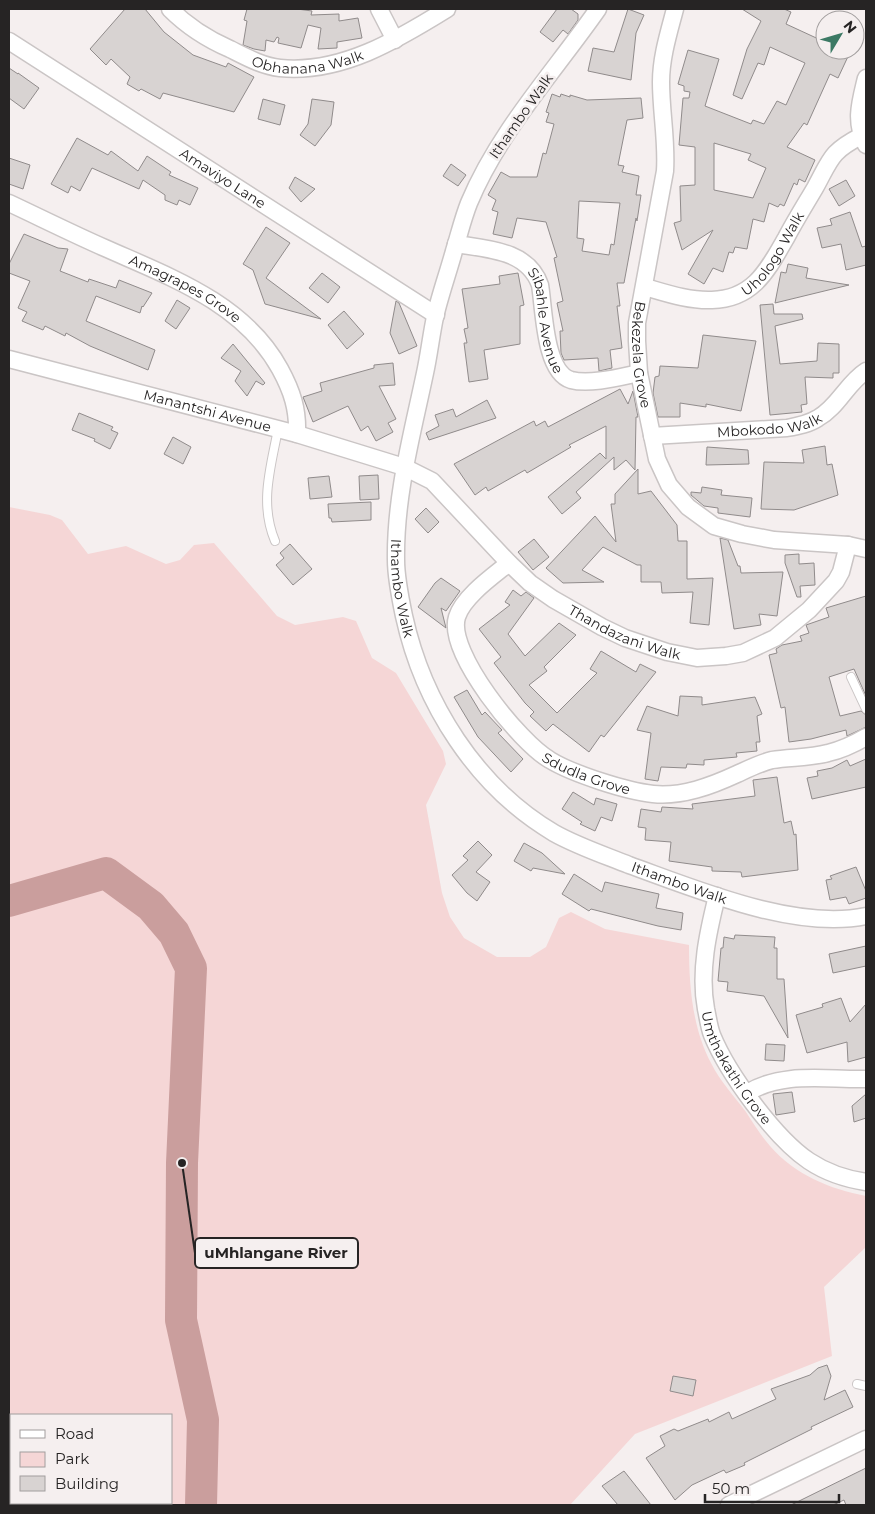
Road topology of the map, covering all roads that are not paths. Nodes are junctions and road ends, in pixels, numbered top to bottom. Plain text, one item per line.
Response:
1 (170, 9) edge
2 (380, 9) edge
3 (447, 9) edge
4 (598, 9) edge
5 (675, 9) edge
6 (395, 40) junction
7 (9, 41) edge
8 (866, 78) edge
9 (864, 141) edge
10 (9, 203) edge
11 (456, 244) junction
12 (645, 287) junction
13 (436, 315) junction
14 (9, 359) edge
15 (866, 371) edge
16 (639, 373) junction
17 (278, 429) junction
18 (297, 434) junction
19 (652, 436) junction
20 (404, 467) junction
21 (275, 541) dead end
22 (848, 545) junction
23 (866, 549) edge
24 (508, 563) junction
25 (851, 677) dead end
26 (866, 709) edge
27 (866, 738) edge
28 (717, 896) junction
29 (866, 916) edge
30 (866, 1079) edge
31 (747, 1093) junction
32 (866, 1182) edge
33 (857, 1384) dead end
34 (866, 1386) edge
35 (866, 1439) edge
36 (729, 1505) edge

1 - 6 street, Obhanana Walk
2 - 6 street
3 - 6 street, Obhanana Walk
4 - 11 street, Ithambo Walk
5 - 12 street, Bekezela Grove
7 - 13 street, Amaviyo Lane
8 - 9 street
9 - 12 street, Uhologo Walk
10 - 18 street, Amagrapes Grove
11 - 13 street, Ithambo Walk
11 - 16 street, Sibahle Avenue
12 - 16 street, Bekezela Grove
13 - 20 street, Ithambo Walk
14 - 17 street, Manantshi Avenue
15 - 19 street, Mbokodo Walk
16 - 19 street, Bekezela Grove
17 - 18 street, Manantshi Avenue
17 - 21 lane
18 - 20 street, Manantshi Avenue
19 - 22 street, Bekezela Grove
20 - 24 street, Thandazani Walk
20 - 28 street, Ithambo Walk
22 - 23 street, Bekezela Grove
22 - 24 street, Thandazani Walk
24 - 27 street, Sdudla Grove
25 - 26 lane
28 - 29 street, Ithambo Walk
28 - 31 street, Umthakathi Grove
30 - 31 street
31 - 32 street, Umthakathi Grove
33 - 34 lane
35 - 36 street

